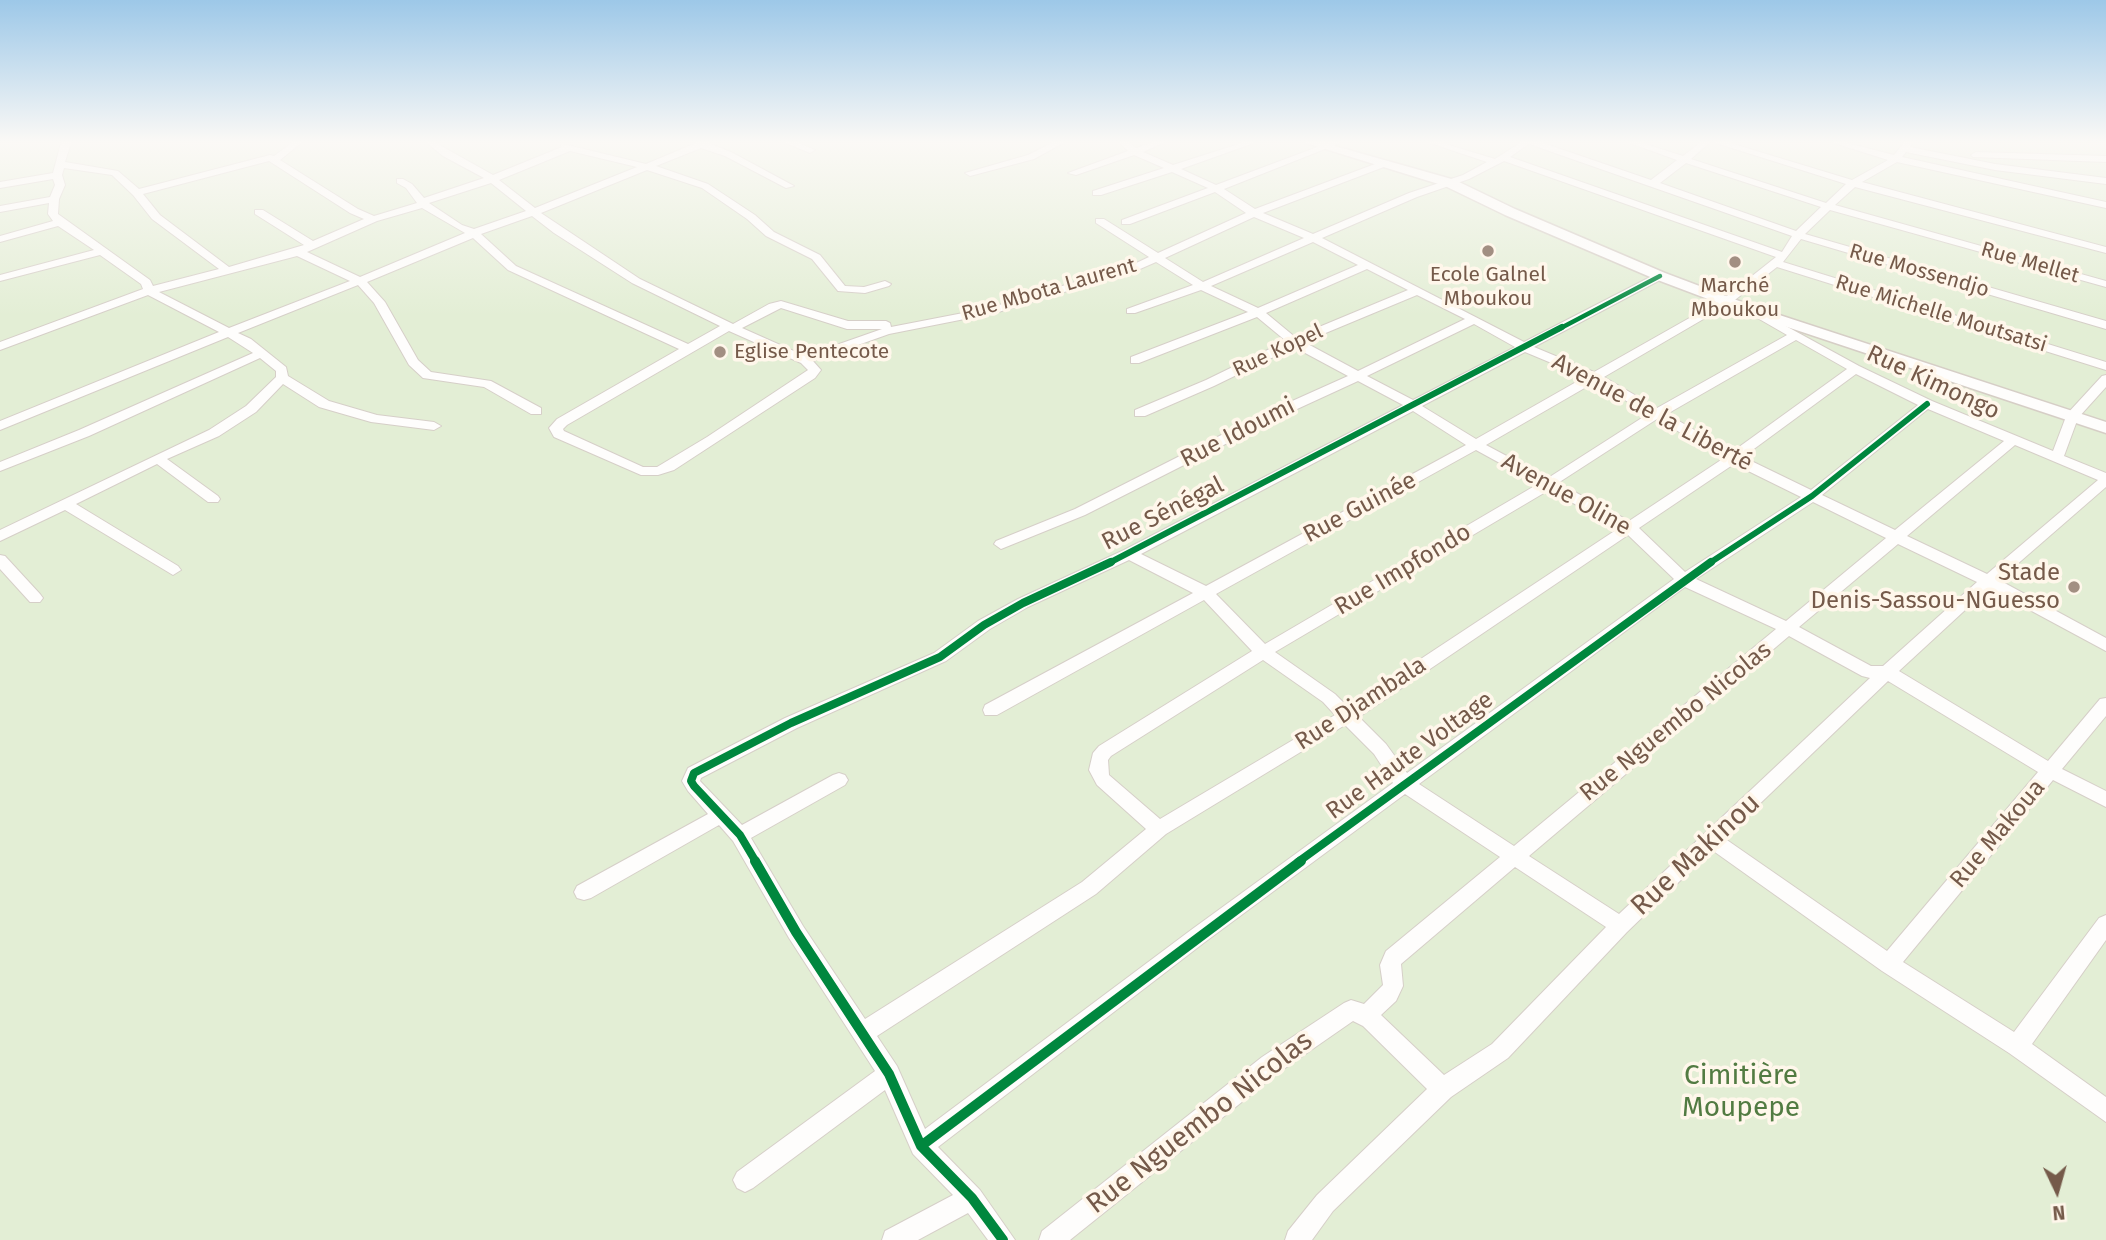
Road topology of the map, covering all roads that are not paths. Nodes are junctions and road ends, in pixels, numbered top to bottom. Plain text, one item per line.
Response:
1 (44, 201) edge
2 (54, 201) edge
3 (144, 201) edge
4 (338, 201) edge
5 (429, 201) edge
6 (517, 201) edge
7 (560, 201) edge
8 (727, 201) edge
9 (1182, 201) edge
10 (1236, 201) edge
11 (1286, 201) edge
12 (1399, 201) edge
13 (1487, 201) edge
14 (1615, 201) edge
15 (1703, 201) edge
16 (1811, 201) edge
17 (1836, 201) edge
18 (1920, 201) edge
19 (2087, 201) edge
20 (423, 203) junction
21 (2106, 205) edge
22 (1830, 207) junction
23 (0, 209) edge
24 (259, 212) dead end
25 (531, 212) junction
26 (1254, 213) junction
27 (373, 219) junction
28 (1100, 221) dead end
29 (60, 222) junction
30 (1126, 222) dead end
31 (474, 233) junction
32 (1798, 235) junction
33 (1313, 238) junction
34 (0, 239) edge
35 (313, 246) junction
36 (2106, 250) edge
37 (298, 251) junction
38 (100, 252) junction
39 (1154, 257) junction
40 (1780, 259) junction
41 (1367, 265) junction
42 (227, 270) junction
43 (1660, 276) junction
44 (0, 278) edge
45 (361, 282) junction
46 (884, 284) dead end
47 (2106, 284) edge
48 (1202, 286) junction
49 (1418, 290) junction
50 (149, 291) junction
51 (1727, 301) junction
52 (1750, 310) junction
53 (1131, 311) dead end
54 (1258, 312) junction
55 (1474, 319) junction
56 (921, 323) junction
57 (2106, 325) edge
58 (732, 327) junction
59 (229, 332) junction
60 (1794, 336) junction
61 (1294, 342) junction
62 (0, 346) edge
63 (1524, 347) junction
64 (686, 348) junction
65 (262, 353) junction
66 (806, 360) junction
67 (1135, 360) dead end
68 (2106, 366) edge
69 (1855, 369) junction
70 (1358, 376) junction
71 (1592, 376) junction
72 (282, 379) junction
73 (2106, 379) edge
74 (1927, 404) junction
75 (1414, 406) junction
76 (536, 411) dead end
77 (1140, 413) dead end
78 (1655, 415) junction
79 (2072, 417) junction
80 (0, 426) edge
81 (435, 426) dead end
82 (2106, 428) edge
83 (2013, 440) junction
84 (1476, 445) junction
85 (2057, 457) junction
86 (1733, 458) junction
87 (158, 459) junction
88 (0, 467) edge
89 (2106, 479) edge
90 (1548, 484) junction
91 (1812, 496) junction
92 (213, 499) dead end
93 (66, 504) junction
94 (1629, 527) junction
95 (0, 537) edge
96 (1898, 538) junction
97 (1001, 544) dead end
98 (0, 547) edge
99 (1129, 554) junction
100 (0, 560) edge
101 (173, 570) dead end
102 (1684, 580) junction
103 (1988, 581) junction
104 (1205, 592) junction
105 (36, 598) dead end
106 (1789, 629) junction
107 (2106, 645) edge
108 (1263, 652) junction
109 (1888, 673) junction
110 (2106, 704) edge
111 (990, 710) dead end
112 (1347, 716) junction
113 (2051, 771) junction
114 (839, 780) dead end
115 (1404, 784) junction
116 (2106, 800) edge
117 (722, 816) junction
118 (1159, 829) junction
119 (740, 835) junction
120 (1712, 840) junction
121 (1514, 855) junction
122 (584, 892) dead end
123 (2106, 924) edge
124 (1620, 926) junction
125 (1889, 964) junction
126 (1358, 1014) junction
127 (863, 1033) junction
128 (2017, 1046) junction
129 (889, 1074) junction
130 (1443, 1089) junction
131 (2106, 1111) edge
132 (921, 1146) junction
133 (745, 1180) dead end
134 (972, 1198) junction
135 (894, 1240) edge
136 (1003, 1240) edge
137 (1051, 1240) edge
138 (1297, 1240) edge

1 - 23 street
2 - 29 street
3 - 42 street
4 - 27 street
5 - 20 street
6 - 25 street
7 - 25 street
8 - 46 street
9 - 30 street
10 - 26 street, Avenue de la Liberté
11 - 26 street, Rue Mbota Laurent
12 - 33 street
13 - 43 main road
14 - 40 street, Rue Michelle Moutsatsi
15 - 32 street, Rue Mossendjo
16 - 22 street, Rue Mellet
17 - 22 street, Rue Guinée
18 - 36 street
19 - 21 street
20 - 27 street
20 - 31 street
22 - 32 street, Rue Guinée
22 - 47 street, Rue Mellet
24 - 35 street
25 - 31 street
25 - 58 street
26 - 33 street, Avenue de la Liberté
26 - 39 street, Rue Mbota Laurent
27 - 35 street
28 - 39 street, Avenue Oline
29 - 34 street
29 - 38 street
31 - 45 street
31 - 64 street
32 - 40 street, Rue Guinée
32 - 57 street, Rue Mossendjo
33 - 41 street, Avenue de la Liberté
33 - 48 street
35 - 37 street
37 - 42 street
37 - 45 street
38 - 44 street
38 - 50 street
39 - 48 street, Avenue Oline
39 - 56 street, Rue Mbota Laurent
40 - 51 street, Rue Guinée
40 - 68 street, Rue Michelle Moutsatsi
41 - 49 street, Avenue de la Liberté
41 - 54 street
42 - 50 street
43 - 51 main road
43 - 63 street, Rue Sénégal
45 - 59 street
45 - 76 street
48 - 53 street
48 - 54 street, Avenue Oline
49 - 55 street, Avenue de la Liberté
49 - 61 street, Rue Kopel
50 - 59 street
50 - 62 street
51 - 52 main road
51 - 71 street, Rue Guinée
52 - 60 street, Rue Kimongo
52 - 79 main road
54 - 61 street, Avenue Oline
54 - 67 street
55 - 63 street, Avenue de la Liberté
55 - 70 street, Rue Idoumi
56 - 58 street
56 - 66 street, Rue Mbota Laurent
58 - 64 street
58 - 66 street
59 - 65 street
59 - 80 street
60 - 69 street, Rue Kimongo
60 - 78 street, Rue Impfondo
61 - 70 street, Avenue Oline
61 - 77 street, Rue Kopel
63 - 71 street, Avenue de la Liberté
63 - 75 street, Rue Sénégal
64 - 66 street
65 - 72 street
65 - 88 street
69 - 74 street, Rue Kimongo
69 - 86 street, Rue Djambala
70 - 75 street, Avenue Oline
70 - 97 street, Rue Idoumi
71 - 78 street, Avenue de la Liberté
71 - 84 street, Rue Guinée
72 - 81 street
72 - 87 street
73 - 79 street
74 - 83 street, Rue Kimongo
74 - 91 street, Rue Haute Voltage
75 - 84 street, Avenue Oline
75 - 99 street, Rue Sénégal
78 - 86 street, Avenue de la Liberté
78 - 90 street, Rue Impfondo
79 - 82 main road
79 - 85 street
83 - 85 street, Rue Kimongo
83 - 96 street, Rue Nguembo Nicolas
84 - 90 street, Avenue Oline
84 - 104 street, Rue Guinée
85 - 89 street, Rue Kimongo
86 - 91 street, Avenue de la Liberté
86 - 94 street, Rue Djambala
87 - 92 street
87 - 93 street
89 - 103 street, Rue Makinou
90 - 94 street, Avenue Oline
90 - 108 street, Rue Impfondo
91 - 96 street, Avenue de la Liberté
91 - 102 street, Rue Haute Voltage
93 - 95 street
93 - 101 street
94 - 102 street, Avenue Oline
94 - 112 street, Rue Djambala
95 - 98 street
96 - 103 street, Avenue de la Liberté
96 - 106 street, Rue Nguembo Nicolas
99 - 104 street
99 - 117 street, Rue Sénégal
100 - 105 street
102 - 106 street, Avenue Oline
102 - 115 street, Rue Haute Voltage
103 - 107 street, Avenue de la Liberté
103 - 109 street, Rue Makinou
104 - 108 street
104 - 111 street, Rue Guinée
106 - 109 street, Avenue Oline
106 - 121 street, Rue Nguembo Nicolas
108 - 112 street
108 - 118 street, Rue Impfondo
109 - 113 street, Avenue Oline
109 - 120 street, Rue Makinou
110 - 113 street, Rue Makoua
112 - 115 street
112 - 118 street, Rue Djambala
113 - 116 street, Avenue Oline
113 - 125 street, Rue Makoua
114 - 119 street
115 - 121 street
115 - 132 street, Rue Haute Voltage
117 - 119 street
117 - 122 street
118 - 127 street, Rue Djambala
119 - 127 street
120 - 124 street, Rue Makinou
120 - 125 street
121 - 124 street
121 - 126 street, Rue Nguembo Nicolas
123 - 128 street
124 - 130 street, Rue Makinou
125 - 128 street
126 - 130 street
126 - 137 street, Rue Nguembo Nicolas
127 - 129 street
128 - 131 street
129 - 132 street
129 - 133 street
130 - 138 street, Rue Makinou
132 - 134 street
134 - 135 street
134 - 136 street

